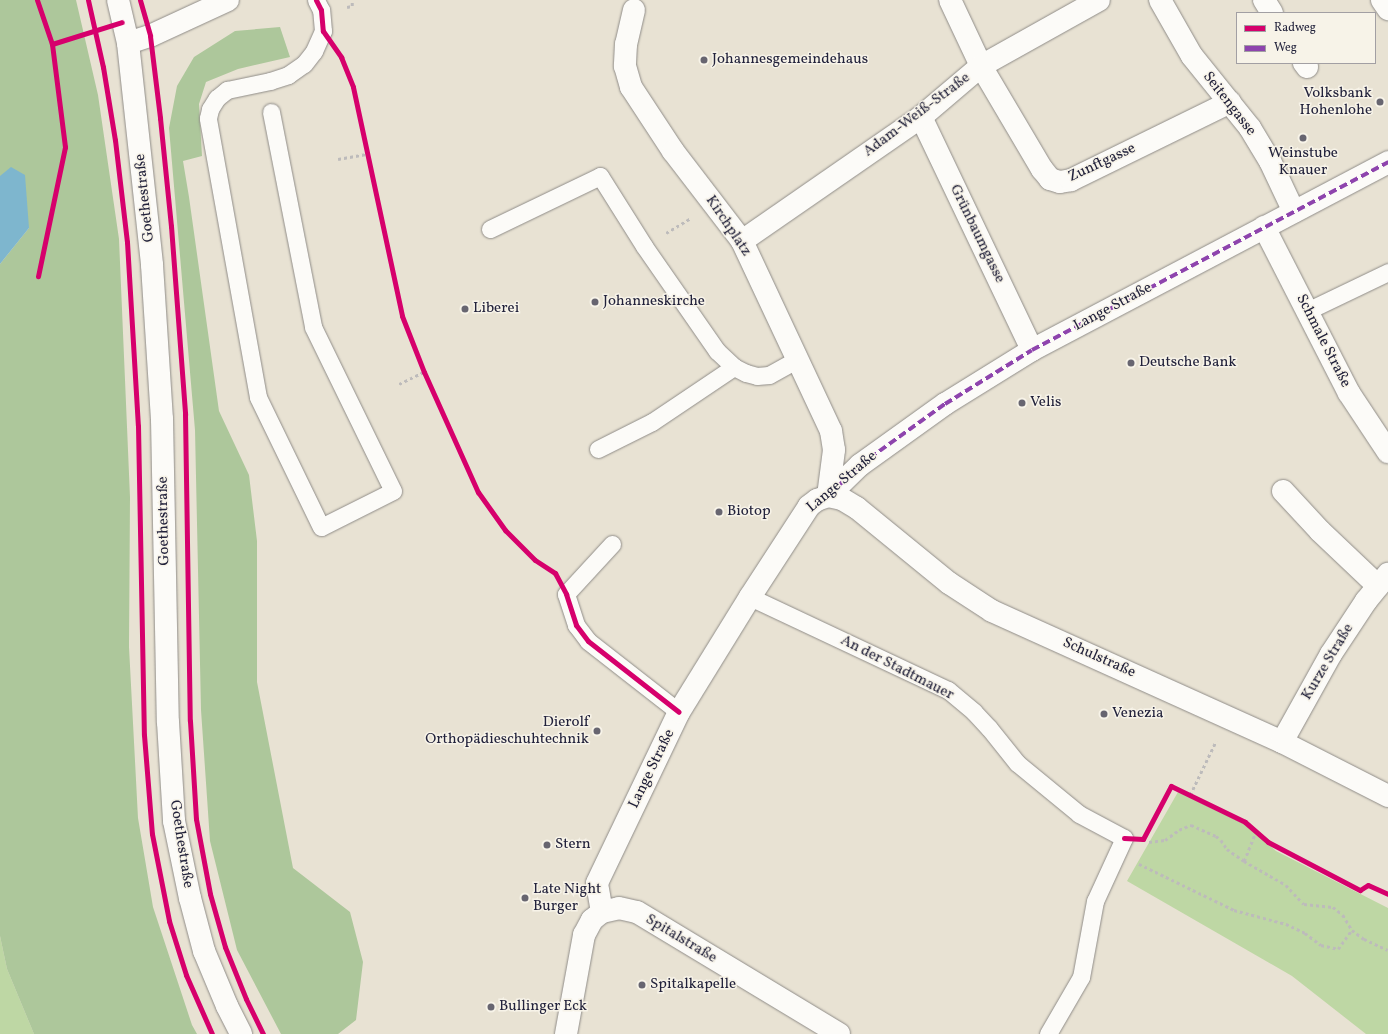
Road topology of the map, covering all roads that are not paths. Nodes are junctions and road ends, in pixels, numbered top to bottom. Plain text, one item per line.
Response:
1 (118, 0) edge
2 (228, 0) edge
3 (316, 0) edge
4 (950, 0) edge
5 (1099, 0) edge
6 (1160, 0) edge
7 (1264, 0) edge
8 (1382, 0) edge
9 (1388, 9) edge
10 (634, 10) dead end
11 (1271, 12) edge
12 (128, 43) junction
13 (981, 66) junction
14 (1230, 102) junction
15 (271, 112) dead end
16 (921, 117) junction
17 (1388, 162) edge
18 (1294, 212) junction
19 (1264, 227) junction
20 (490, 229) dead end
21 (742, 241) junction
22 (1388, 272) edge
23 (1307, 311) junction
24 (1032, 350) junction
25 (798, 359) junction
26 (734, 367) junction
27 (598, 449) dead end
28 (1388, 452) edge
29 (1283, 491) dead end
30 (828, 496) junction
31 (612, 544) dead end
32 (1383, 580) edge
33 (750, 597) junction
34 (679, 712) junction
35 (1282, 742) junction
36 (1388, 796) edge
37 (602, 912) junction
38 (241, 1034) edge
39 (566, 1034) edge
40 (838, 1034) edge
41 (1048, 1034) edge

1 - 12 street, Goethestraße
2 - 12 street
3 - 15 lane
4 - 13 street, Zunftgasse
5 - 13 street, Adam-Weiß-Straße
6 - 14 street, Seitengasse
7 - 11 street
8 - 9 street
10 - 21 street, Kirchplatz
12 - 38 street, Goethestraße
13 - 14 street, Zunftgasse
13 - 16 street, Adam-Weiß-Straße
14 - 18 street, Seitengasse
16 - 21 street, Adam-Weiß-Straße
16 - 24 street, Grünbaumgasse
17 - 18 street, Lange Straße
18 - 19 street, Lange Straße
19 - 23 street, Schmale Straße
19 - 24 street, Lange Straße
20 - 26 lane
21 - 25 street, Kirchplatz
22 - 23 lane
23 - 28 street, Schmale Straße
24 - 30 street, Lange Straße
25 - 26 lane
25 - 30 street, Kirchplatz
26 - 27 lane
29 - 32 street, Kurze Straße
30 - 33 street, Lange Straße
30 - 35 street, Schulstraße
31 - 34 lane
32 - 35 street, Kurze Straße
33 - 34 street, Lange Straße
33 - 41 lane, An der Stadtmauer
34 - 37 street, Lange Straße
35 - 36 street, Schulstraße
37 - 39 street
37 - 40 street, Spitalstraße

